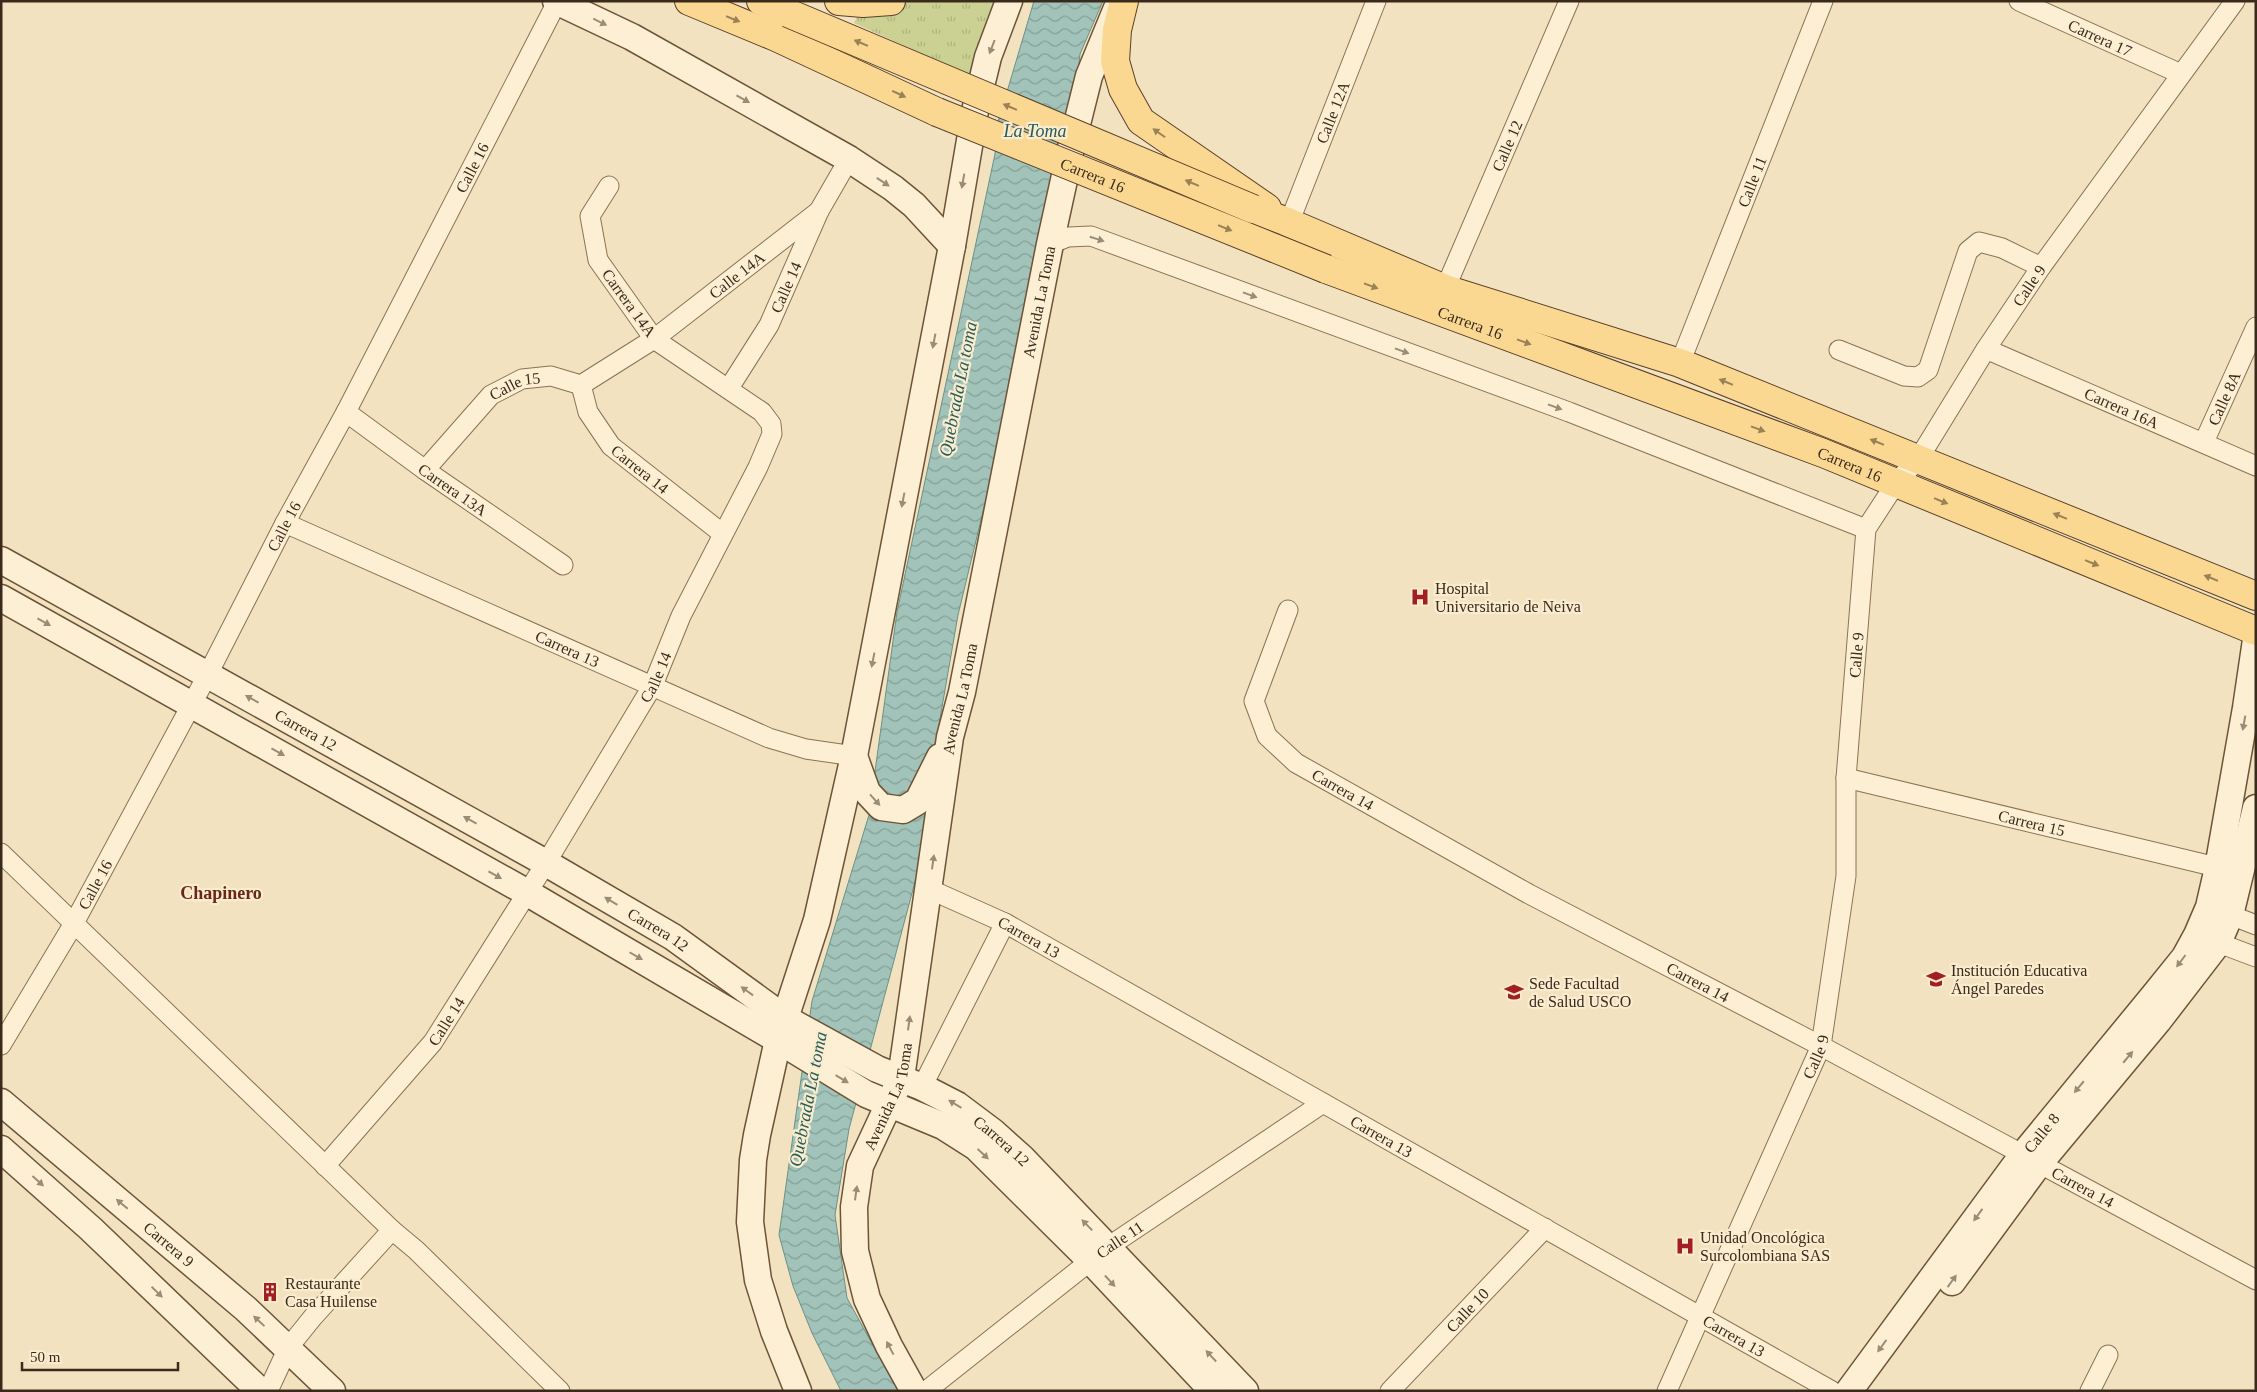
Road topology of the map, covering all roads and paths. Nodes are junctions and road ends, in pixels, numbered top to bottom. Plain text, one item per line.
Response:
1 (689, 1) edge
2 (761, 1) edge
3 (838, 1) edge
4 (891, 1) edge
5 (1009, 1) edge
6 (1120, 1) edge
7 (1124, 1) edge
8 (1376, 1) edge
9 (1570, 1) edge
10 (1824, 1) edge
11 (2019, 1) edge
12 (2235, 1) edge
13 (557, 2) edge
14 (2182, 74) junction
15 (849, 159) junction
16 (609, 186) dead end
17 (819, 212) junction
18 (1287, 222) junction
19 (1050, 244) junction
20 (952, 246) junction
21 (2041, 267) junction
22 (1445, 289) junction
23 (2256, 327) edge
24 (654, 339) junction
25 (1986, 349) junction
26 (1839, 350) dead end
27 (1680, 363) junction
28 (581, 385) junction
29 (729, 388) junction
30 (346, 412) junction
31 (2204, 442) junction
32 (1919, 458) junction
33 (2256, 466) edge
34 (425, 470) junction
35 (1896, 483) junction
36 (285, 522) junction
37 (1866, 529) junction
38 (723, 534) junction
39 (1, 560) edge
40 (563, 565) dead end
41 (2256, 596) edge
42 (1, 598) edge
43 (1288, 610) dead end
44 (2256, 631) edge
45 (2256, 640) edge
46 (208, 674) junction
47 (653, 685) junction
48 (192, 703) junction
49 (950, 737) junction
50 (854, 756) junction
51 (1846, 778) junction
52 (2256, 808) edge
53 (1, 853) edge
54 (546, 863) junction
55 (2229, 870) junction
56 (929, 889) junction
57 (526, 892) junction
58 (2219, 911) junction
59 (1005, 923) junction
60 (73, 925) junction
61 (2256, 925) edge
62 (2207, 939) junction
63 (2256, 957) edge
64 (788, 1032) junction
65 (1, 1045) edge
66 (1821, 1046) junction
67 (900, 1078) junction
68 (1, 1102) edge
69 (1323, 1103) junction
70 (890, 1105) junction
71 (1, 1149) edge
72 (2030, 1160) junction
73 (325, 1166) junction
74 (1545, 1228) junction
75 (392, 1230) junction
76 (1099, 1254) junction
77 (2256, 1280) edge
78 (1701, 1316) junction
79 (288, 1348) junction
80 (2108, 1355) dead end
81 (260, 1391) edge
82 (268, 1391) edge
83 (332, 1391) edge
84 (560, 1391) edge
85 (798, 1391) edge
86 (914, 1391) edge
87 (926, 1391) edge
88 (1213, 1391) edge
89 (1245, 1391) edge
90 (1390, 1391) edge
91 (1667, 1391) edge
92 (1832, 1391) edge
93 (1849, 1391) edge
94 (1871, 1391) edge
95 (2090, 1391) edge

1 -> 35 main road, Carrera 16, bridge
18 -> 2 main road, Carrera 16, bridge
3 - 4 main road
5 -> 20 main road
6 - 19 main road, Avenida La Toma
18 -> 7 main road
8 - 18 street, Calle 12A
9 - 22 street, Calle 12
10 - 27 street, Calle 11
11 - 14 street, Carrera 17
12 - 14 street, Calle 9
13 -> 15 main road
13 - 30 street, Calle 16
14 - 21 street, Calle 9
15 - 17 street, Calle 14
15 -> 20 main road
16 - 24 street, Carrera 14A
17 - 24 street, Calle 14A
17 - 29 street, Calle 14
18 - 22 main road, Carrera 16
19 -> 37 street
19 - 49 main road, Avenida La Toma
20 -> 50 main road
21 - 25 street, Calle 9
21 - 26 street
22 - 27 main road, Carrera 16
23 - 31 street, Calle 8A
24 - 28 street
24 - 29 street, Carrera 14A
25 - 31 street, Carrera 16A
25 - 32 street, Calle 9
32 -> 27 main road, Carrera 16
28 - 34 street, Calle 15
28 - 38 street, Carrera 14
29 - 38 street, Calle 14
30 - 34 street, Carrera 13A
30 - 36 street, Calle 16
31 - 33 street, Carrera 16A
32 - 35 street, Calle 9
41 -> 32 main road, Carrera 16
34 - 40 street, Carrera 13A
35 - 37 street, Calle 9
35 -> 44 main road, Carrera 16
36 - 46 street, Calle 16
36 - 47 street, Carrera 13
37 - 51 street, Calle 9
38 - 47 street, Calle 14
39 - 46 main road, Carrera 12
42 -> 48 main road, Carrera 12
43 - 66 street, Carrera 14
45 -> 55 main road
46 - 48 street, Calle 16
54 -> 46 main road, Carrera 12
47 - 50 street, Carrera 13
47 - 54 street, Calle 14
48 -> 57 main road, Carrera 12
48 - 60 street, Calle 16
50 -> 49 main road
56 -> 49 main road, Avenida La Toma
50 - 64 main road
51 - 55 street, Carrera 15
51 - 66 street, Calle 9
52 - 55 main road
53 - 60 street
54 - 57 street, Calle 14
64 -> 54 main road, Carrera 12
55 - 58 main road
56 - 59 street, Carrera 13
67 -> 56 main road, Avenida La Toma
57 -> 64 main road, Carrera 12
57 - 73 street, Calle 14
58 - 61 street
58 - 62 main road, Calle 8
59 - 67 street
59 - 69 street, Carrera 13
60 - 65 street, Calle 16
60 - 73 street
62 - 63 street
62 - 72 main road, Calle 8
64 - 67 main road, Carrera 12
64 -> 70 main road, Carrera 12
64 - 85 main road
66 - 72 street, Carrera 14
66 - 78 street, Calle 9
67 - 70 main road, Avenida La Toma
76 -> 67 main road, Carrera 12
79 -> 68 main road, Carrera 9
69 - 74 street, Carrera 13
69 - 76 street, Calle 11
70 -> 76 main road, Carrera 12
86 -> 70 main road, Avenida La Toma
71 -> 81 main road
72 - 77 street, Carrera 14
72 -> 93 main road, Calle 8
94 -> 72 main road, Calle 8
73 - 75 street
74 - 78 street, Carrera 13
74 - 90 street, Calle 10
75 - 79 street
75 - 84 street
76 - 87 street, Calle 11
76 -> 88 main road, Carrera 12
89 -> 76 main road, Carrera 12
78 - 91 street, Calle 9
78 - 92 street, Carrera 13
79 - 82 street
79 - 83 main road, Carrera 9
80 - 95 street

